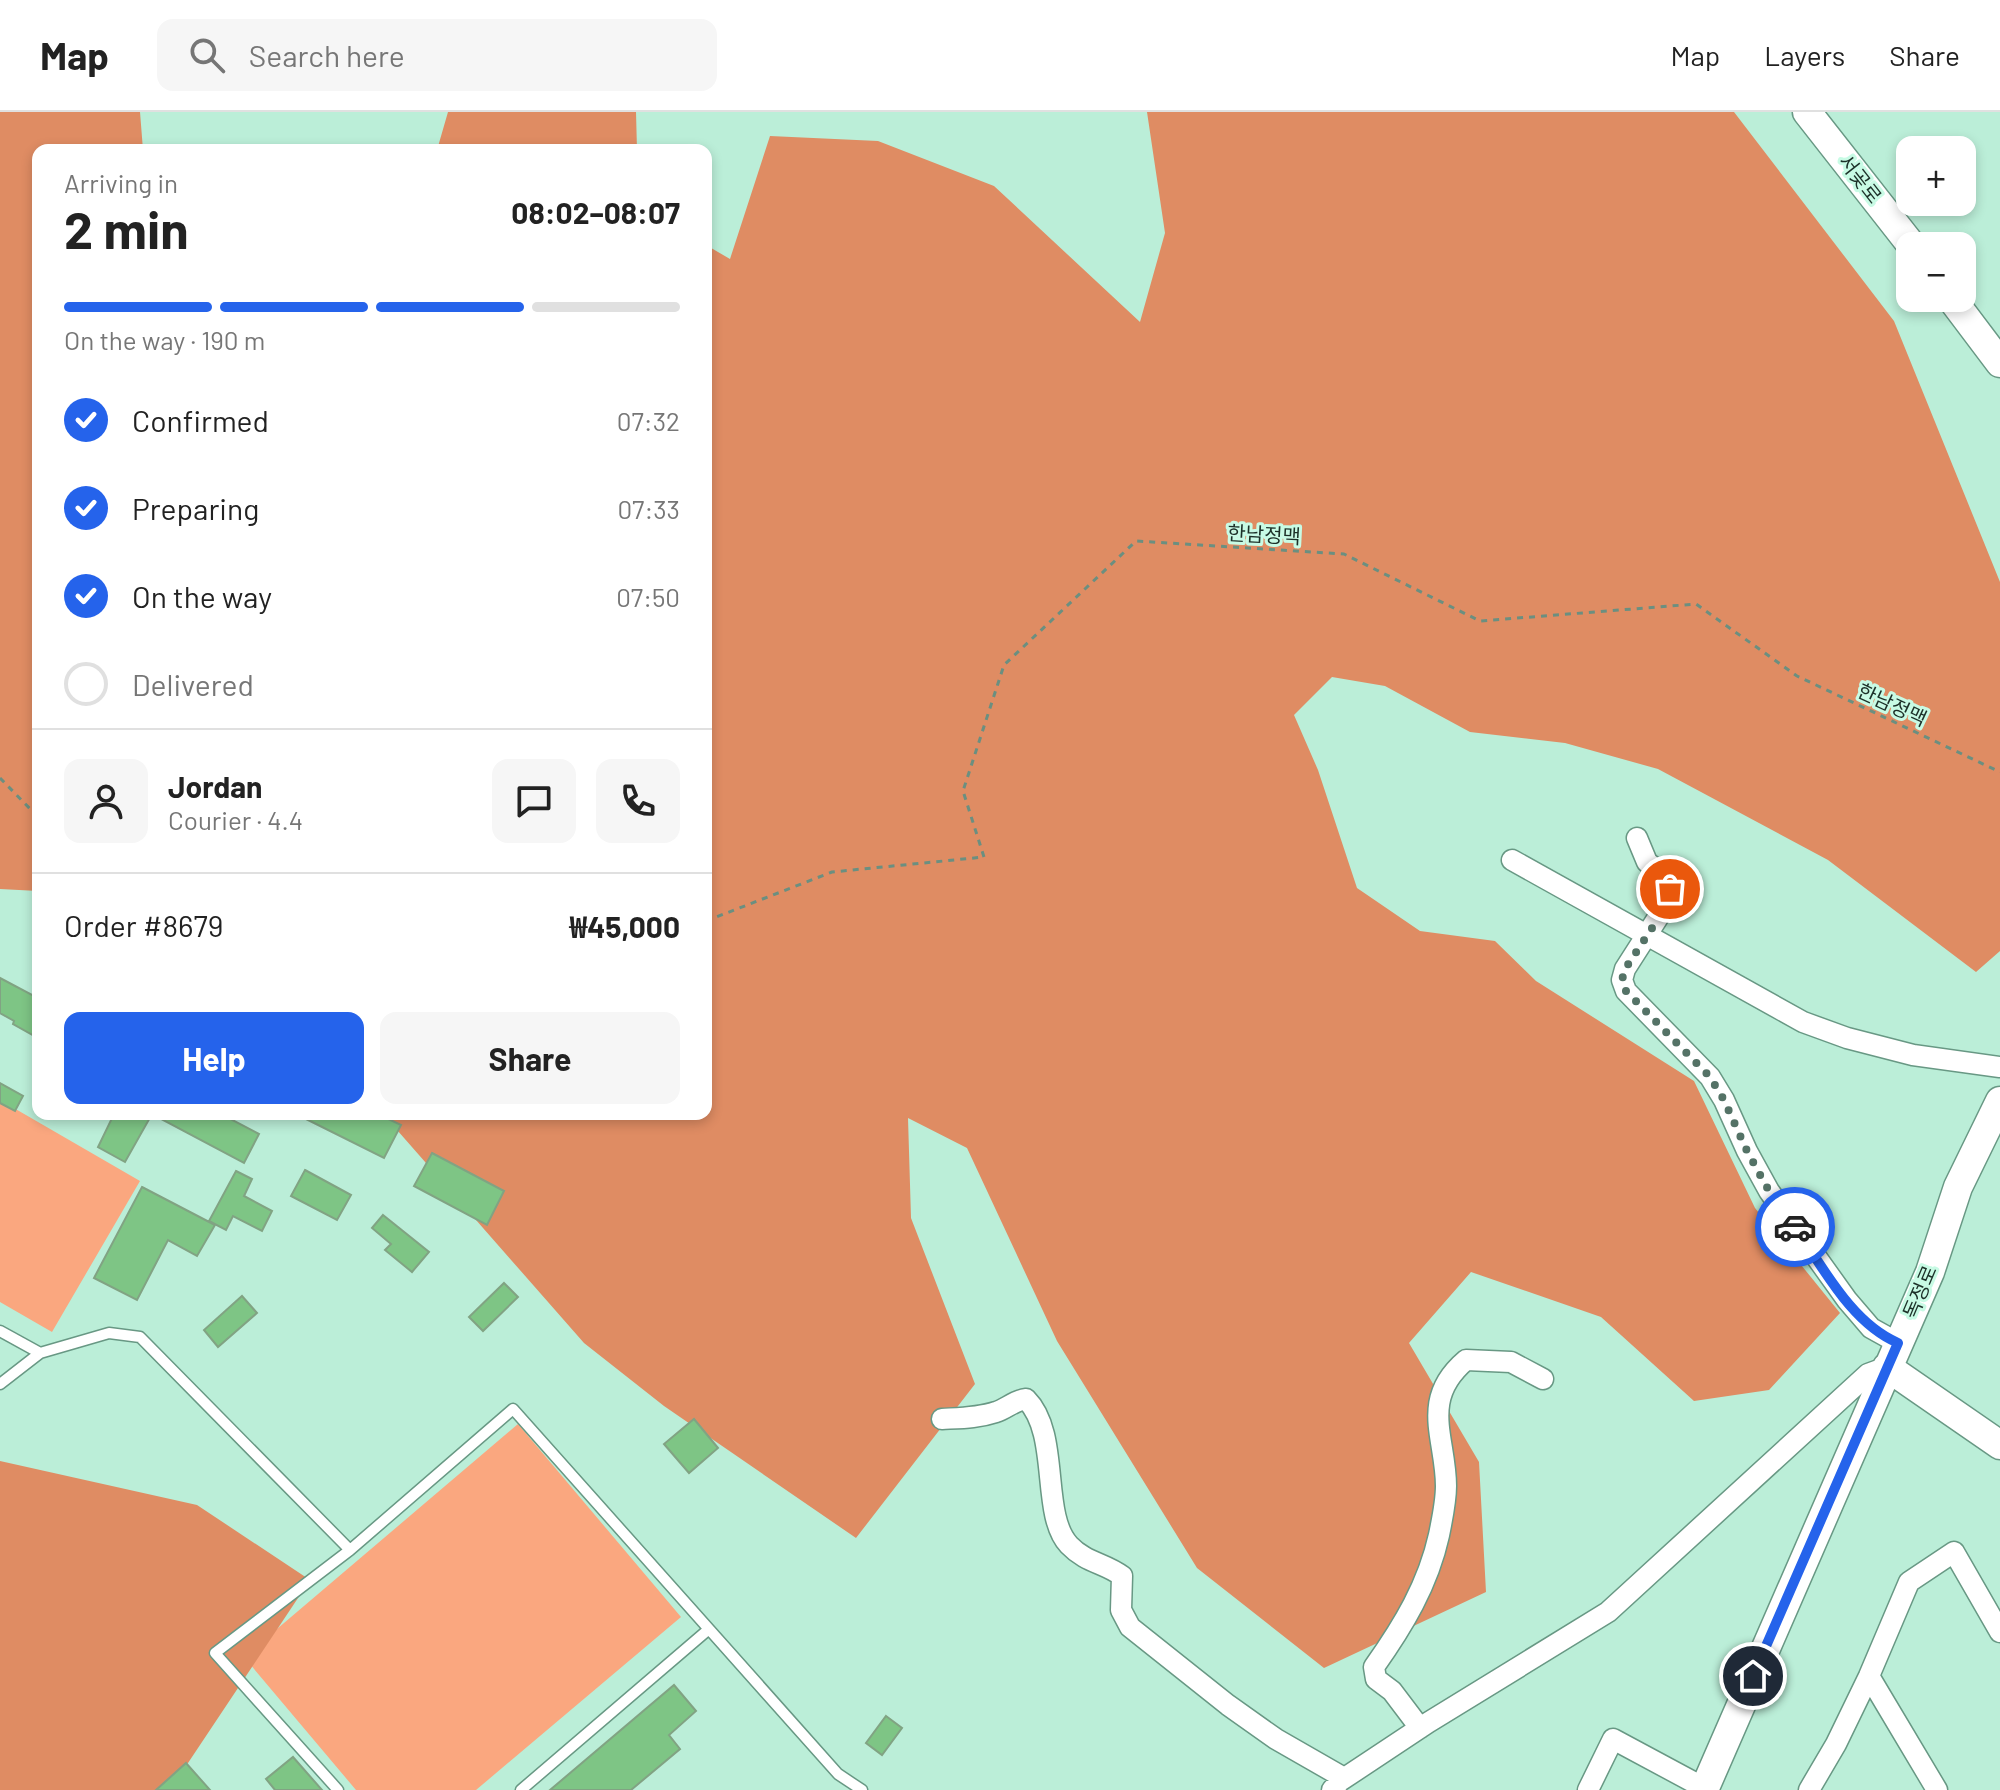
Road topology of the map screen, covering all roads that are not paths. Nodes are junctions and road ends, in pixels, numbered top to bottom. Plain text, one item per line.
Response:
1 (1815, 120) edge
2 (1901, 232) edge
3 (1962, 312) edge
4 (2000, 363) edge
5 (1637, 838) dead end
6 (1512, 860) dead end
7 (1648, 936) junction
8 (2000, 1067) edge
9 (2000, 1101) edge
10 (0, 1331) edge
11 (40, 1353) junction
12 (1892, 1355) junction
13 (1543, 1379) dead end
14 (0, 1384) edge
15 (942, 1419) dead end
16 (2000, 1445) edge
17 (350, 1550) junction
18 (709, 1629) junction
19 (2000, 1632) edge
20 (1869, 1676) junction
21 (1420, 1728) junction
22 (1338, 1784) edge
23 (1705, 1789) edge
24 (338, 1790) edge
25 (521, 1790) edge
26 (862, 1790) edge
27 (1588, 1790) edge
28 (1809, 1790) edge
29 (1937, 1790) edge

1 - 2 street, 서곶로
3 - 4 street
5 - 7 street
6 - 7 street
7 - 8 street
7 - 12 street
9 - 12 street, 독정로
10 - 11 lane
11 - 14 lane
11 - 17 lane
12 - 16 street
12 - 21 street
12 - 23 street, 독정로
13 - 21 street
15 - 22 street
17 - 18 lane
17 - 24 lane
18 - 25 lane
18 - 26 lane
19 - 20 street
20 - 28 street
20 - 29 street
21 - 22 street
23 - 27 street

